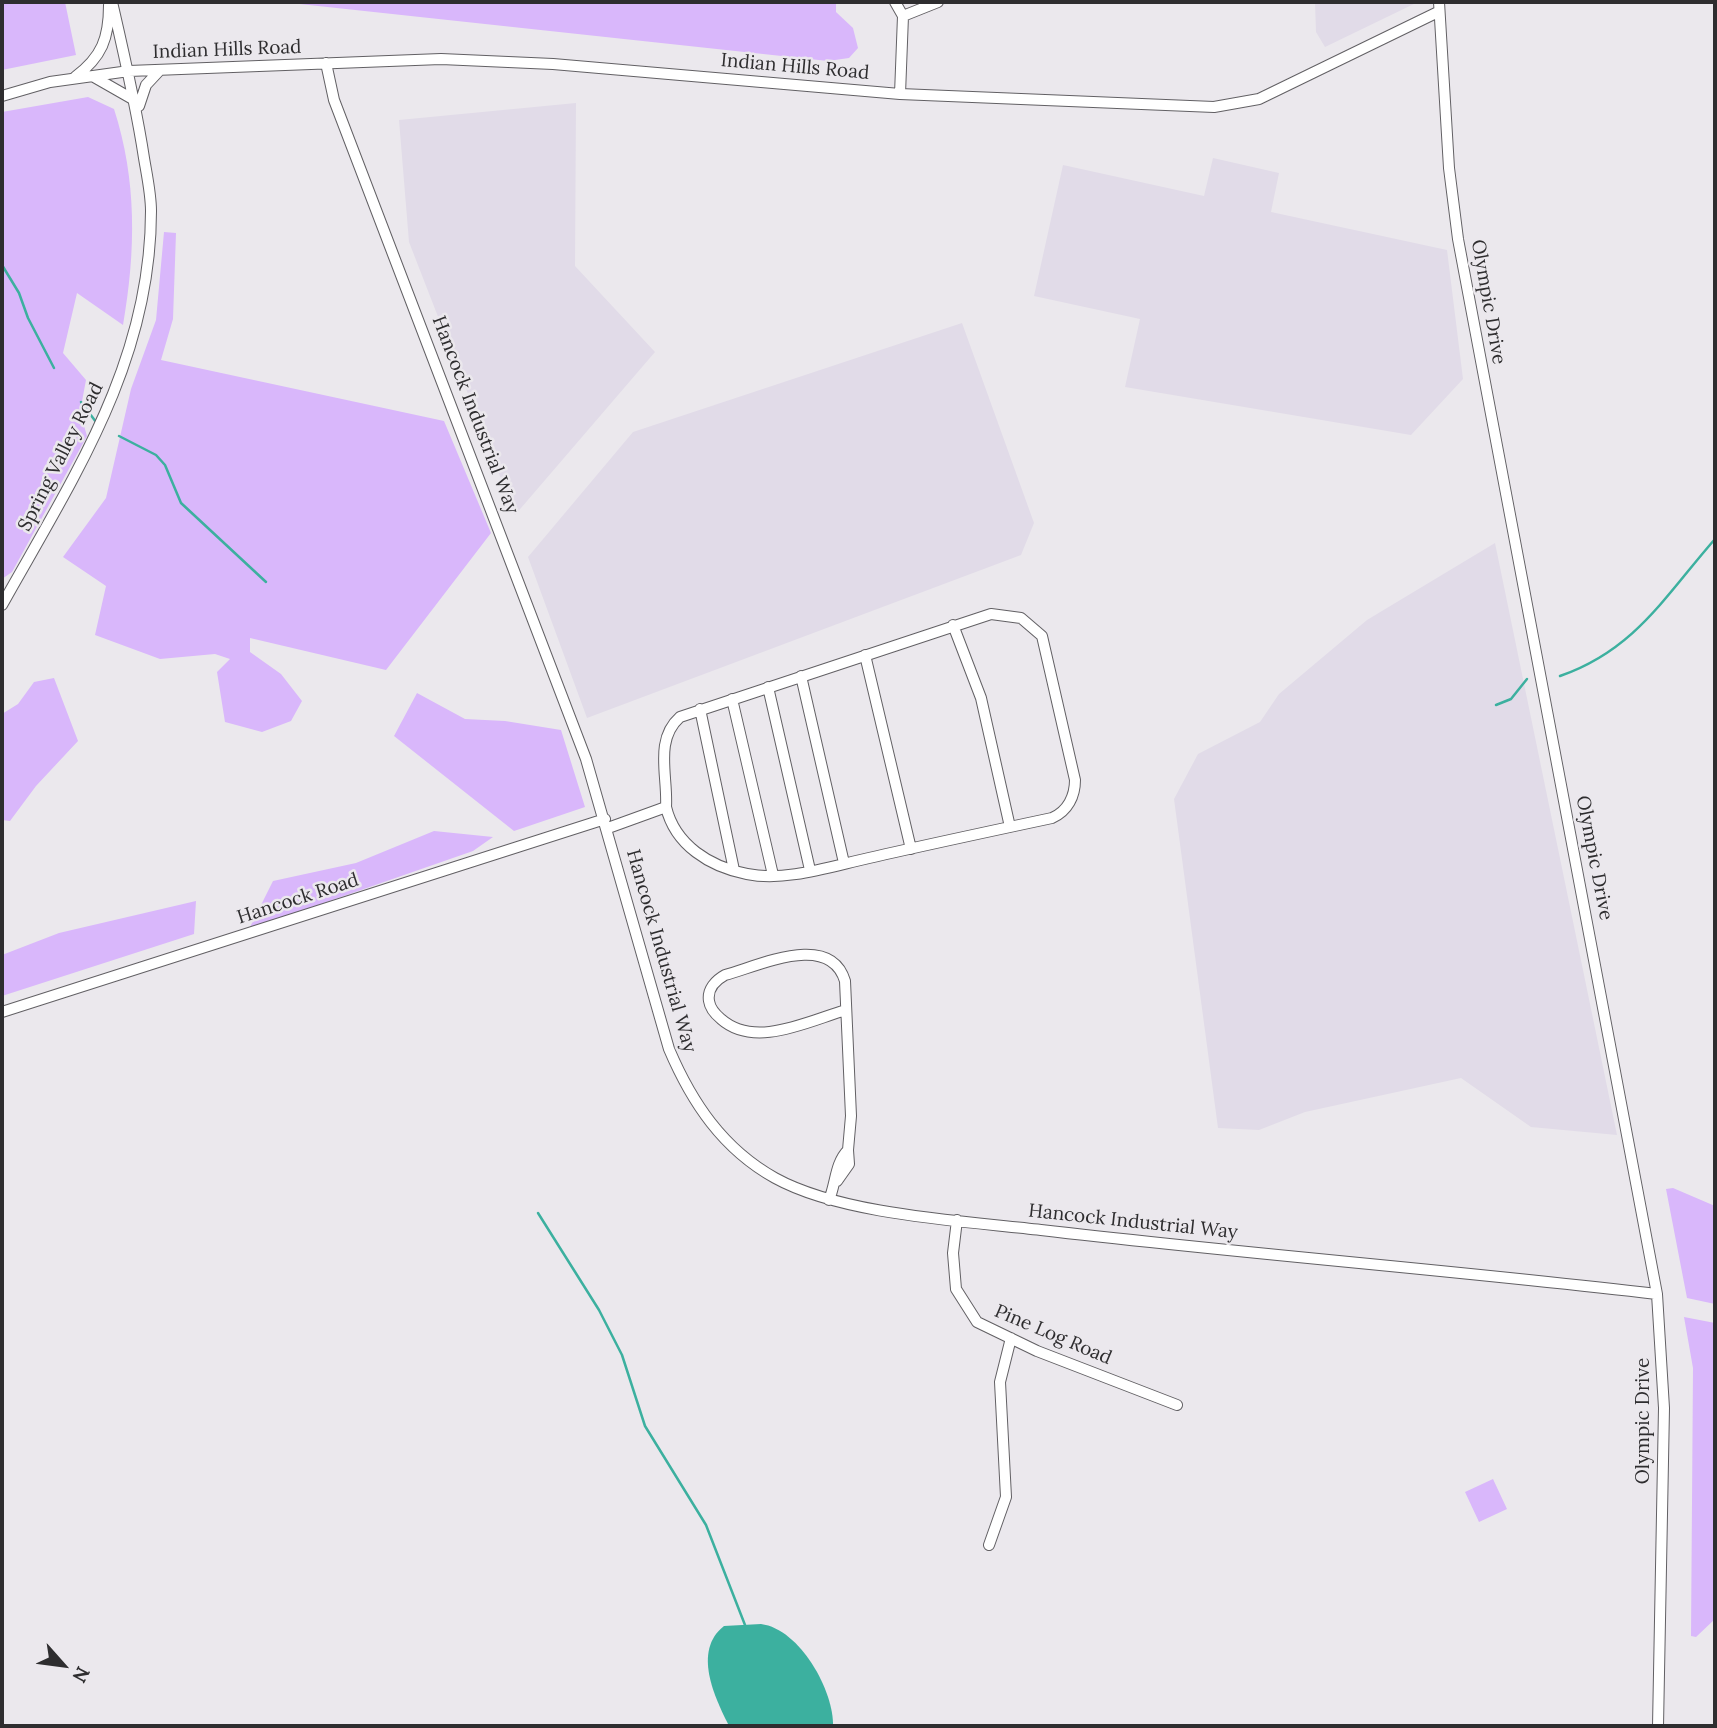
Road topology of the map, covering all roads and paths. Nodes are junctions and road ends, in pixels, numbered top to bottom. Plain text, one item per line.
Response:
1 (111, 2) edge
2 (895, 2) edge
3 (938, 2) edge
4 (1439, 7) edge
5 (903, 16) junction
6 (326, 63) junction
7 (160, 70) junction
8 (129, 71) junction
9 (91, 76) junction
10 (73, 79) junction
11 (900, 94) junction
12 (2, 96) edge
13 (136, 106) junction
14 (2, 605) edge
15 (953, 625) junction
16 (865, 655) junction
17 (801, 676) junction
18 (768, 687) junction
19 (732, 698) junction
20 (700, 709) junction
21 (666, 807) junction
22 (606, 823) junction
23 (1010, 827) junction
24 (911, 849) junction
25 (844, 863) junction
26 (734, 870) junction
27 (810, 870) junction
28 (773, 875) junction
29 (846, 1010) junction
30 (2, 1012) edge
31 (830, 1200) junction
32 (957, 1220) junction
33 (1657, 1294) junction
34 (1011, 1338) junction
35 (1177, 1405) dead end
36 (989, 1545) dead end
37 (1658, 1726) edge

1 - 8 street, Spring Valley Road
1 - 10 street
2 - 5 street
3 - 5 street
4 - 11 street, Indian Hills Road
4 - 33 street, Olympic Drive
5 - 11 street
6 - 7 street, Indian Hills Road
6 - 11 street, Indian Hills Road
6 - 22 street, Hancock Industrial Way
7 - 8 street, Indian Hills Road
7 - 13 street
8 - 9 street, Indian Hills Road
8 - 13 street, Spring Valley Road
9 - 10 street, Indian Hills Road
9 - 13 street
10 - 12 street, Indian Hills Road
13 - 14 street, Spring Valley Road
15 - 16 street
15 - 23 street
15 - 23 street
16 - 17 street
16 - 24 street
17 - 18 street
17 - 25 street
18 - 19 street
18 - 27 street
19 - 20 street
19 - 28 street
20 - 21 street
20 - 26 street
21 - 22 street, Hancock Road
21 - 26 street
22 - 30 street, Hancock Road
22 - 31 street, Hancock Industrial Way
23 - 24 street
24 - 25 street
25 - 27 street
26 - 28 street
27 - 28 street
29 - 29 street
29 - 31 street
31 - 32 street, Hancock Industrial Way
32 - 33 street, Hancock Industrial Way
32 - 34 street, Pine Log Road
33 - 37 street, Olympic Drive
34 - 35 street, Pine Log Road
34 - 36 street

